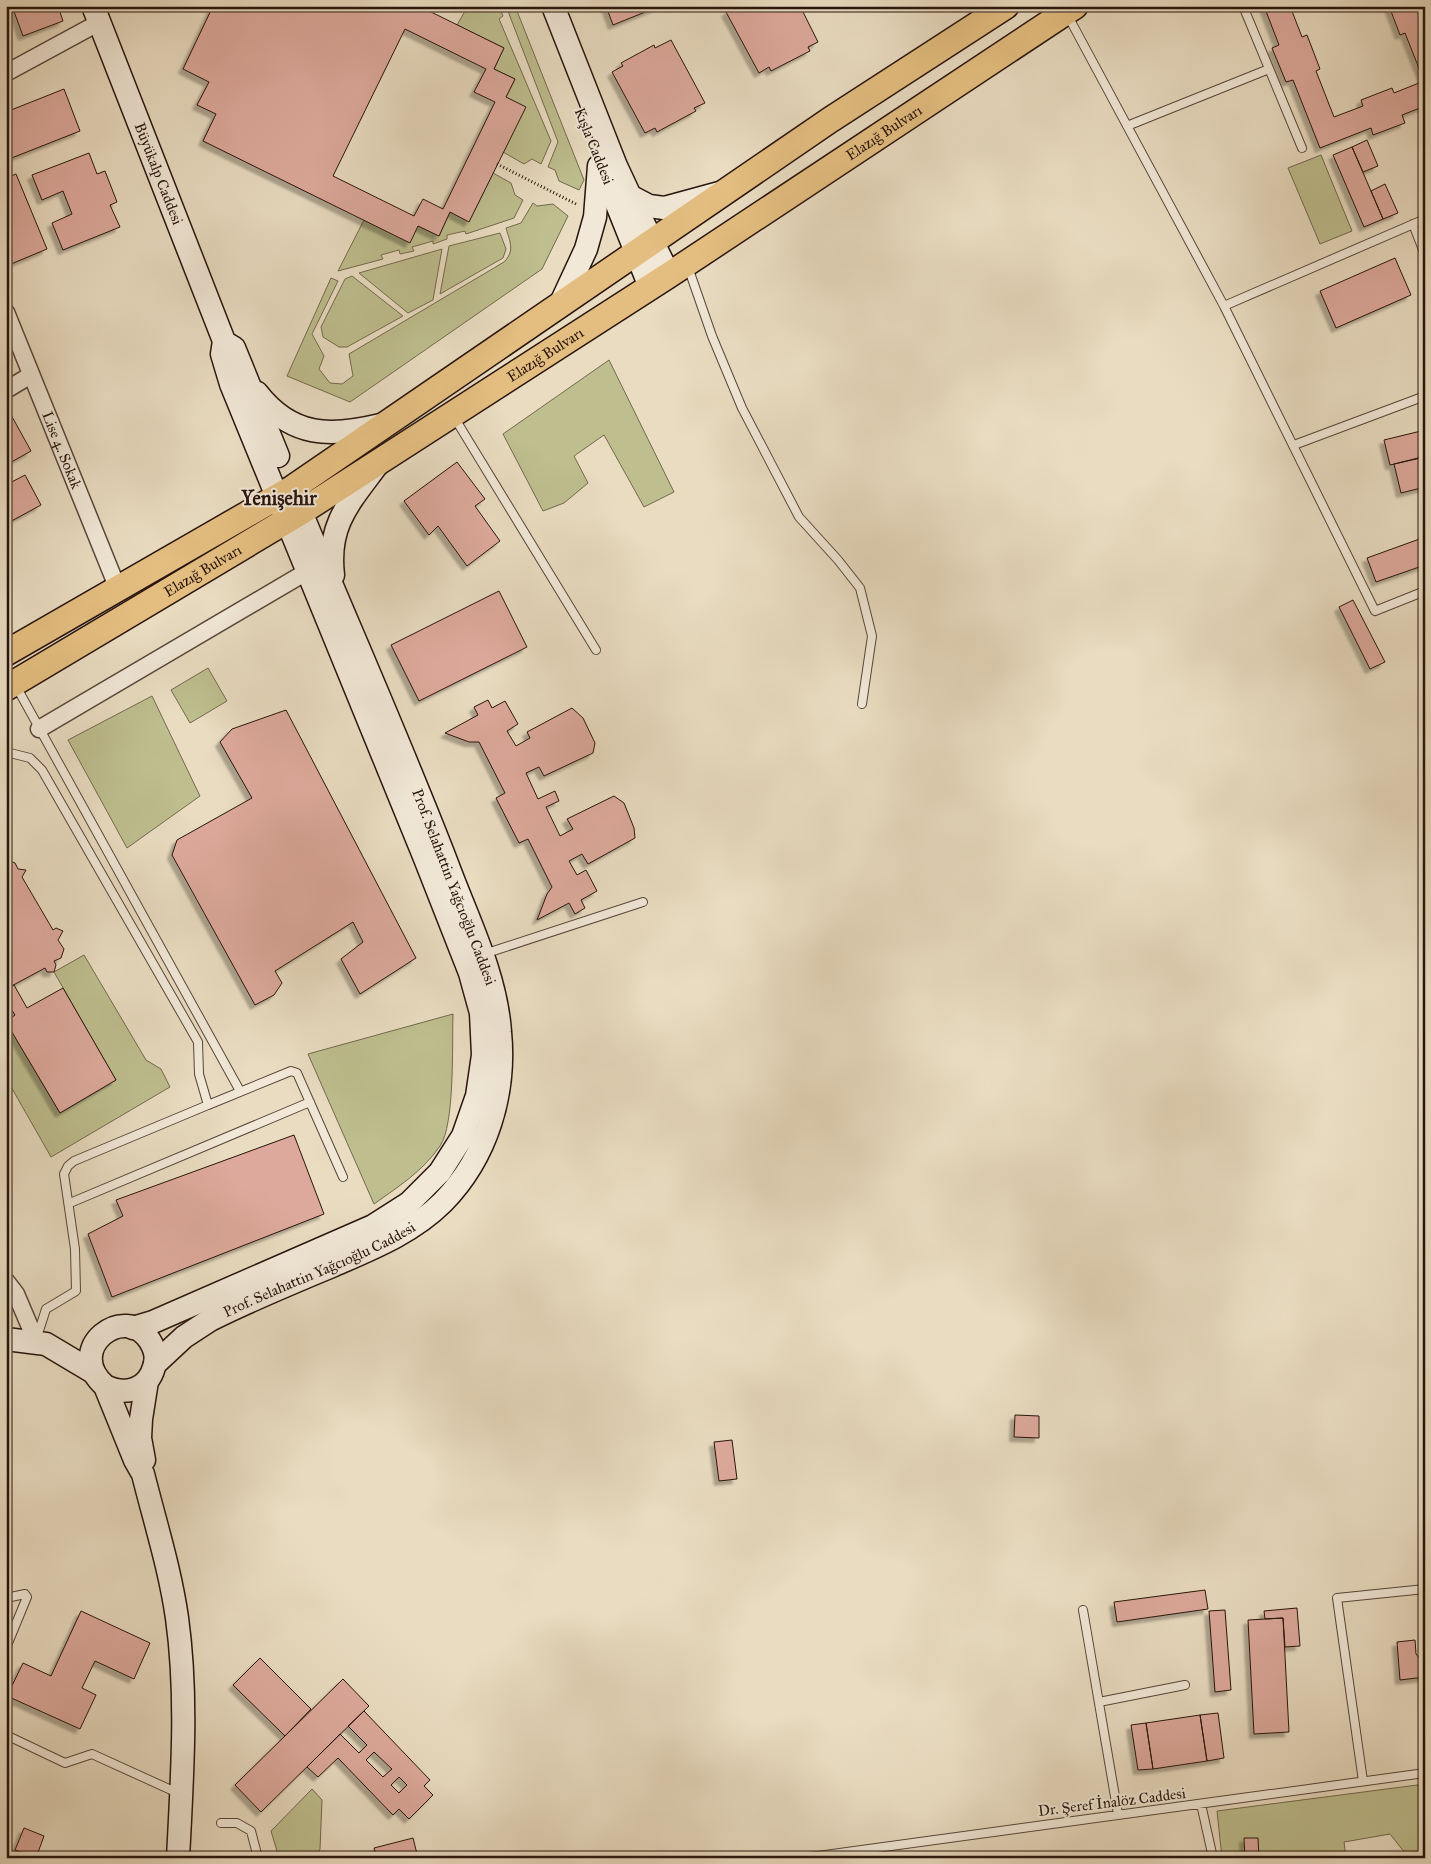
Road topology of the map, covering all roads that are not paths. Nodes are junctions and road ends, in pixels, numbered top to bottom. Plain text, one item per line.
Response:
1 (537, 6) edge
2 (553, 6) edge
3 (1006, 6) edge
4 (1243, 6) edge
5 (1071, 9) edge
6 (96, 14) edge
7 (1269, 69) junction
8 (6, 73) edge
9 (1127, 126) junction
10 (1302, 148) dead end
11 (599, 160) junction
12 (725, 192) junction
13 (630, 196) junction
14 (1425, 219) edge
15 (1413, 224) junction
16 (645, 246) junction
17 (1425, 255) edge
18 (669, 275) junction
19 (560, 305) junction
20 (1224, 306) junction
21 (6, 312) edge
22 (224, 341) junction
23 (31, 375) junction
24 (249, 383) junction
25 (6, 390) edge
26 (1425, 396) edge
27 (453, 414) junction
28 (387, 424) junction
29 (1294, 445) junction
30 (382, 460) junction
31 (284, 493) junction
32 (294, 516) junction
33 (308, 571) junction
34 (118, 588) junction
35 (1425, 591) edge
36 (336, 596) junction
37 (596, 650) dead end
38 (6, 653) edge
39 (11, 686) edge
40 (862, 704) dead end
41 (38, 729) junction
42 (6, 752) edge
43 (642, 902) dead end
44 (482, 955) junction
45 (240, 1091) junction
46 (310, 1102) junction
47 (208, 1105) junction
48 (343, 1177) dead end
49 (70, 1203) junction
50 (6, 1281) edge
51 (133, 1328) junction
52 (99, 1337) junction
53 (6, 1339) edge
54 (41, 1343) junction
55 (151, 1372) junction
56 (99, 1379) junction
57 (143, 1474) junction
58 (1425, 1589) edge
59 (6, 1598) edge
60 (1083, 1610) dead end
61 (10, 1628) edge
62 (6, 1648) edge
63 (1185, 1685) dead end
64 (1099, 1702) junction
65 (6, 1735) edge
66 (1425, 1772) edge
67 (1364, 1781) junction
68 (181, 1795) junction
69 (1201, 1804) junction
70 (1118, 1814) junction
71 (221, 1823) dead end
72 (178, 1858) edge
73 (258, 1858) edge
74 (803, 1858) edge
75 (1212, 1858) edge

1 - 11 street, Kışla Caddesi
2 - 13 street
3 - 12 main road, Elazığ Bulvarı
4 - 7 lane
5 - 9 lane
5 - 18 main road, Elazığ Bulvarı
6 - 8 street
6 - 22 street, Büyükalp Caddesi
7 - 9 lane
7 - 10 lane
9 - 20 lane
11 - 16 street, Kışla Caddesi
11 - 19 street
12 - 13 street
12 - 16 main road, Elazığ Bulvarı
13 - 16 street
14 - 15 lane
15 - 17 lane
15 - 20 lane
16 - 18 street, Kışla Caddesi
16 - 19 main road, Elazığ Bulvarı
18 - 27 main road, Elazığ Bulvarı
18 - 40 lane
19 - 28 main road, Elazığ Bulvarı
20 - 29 lane
21 - 23 street, Lise 4. Sokak
22 - 24 street, Büyükalp Caddesi
22 - 31 street, Büyükalp Caddesi
23 - 25 street
23 - 34 street, Lise 4. Sokak
24 - 28 street
24 - 31 street, Büyükalp Caddesi
26 - 29 lane
27 - 30 main road, Elazığ Bulvarı
27 - 37 lane
28 - 31 main road, Elazığ Bulvarı
29 - 35 lane
30 - 32 main road, Elazığ Bulvarı
30 - 36 street
31 - 32 street, Büyükalp Caddesi
31 - 34 main road, Elazığ Bulvarı
32 - 33 street, Prof. Selahattin Yağcıoğlu Caddesi
32 - 36 street, Prof. Selahattin Yağcıoğlu Caddesi
32 - 39 main road, Elazığ Bulvarı
33 - 41 street
33 - 51 street, Prof. Selahattin Yağcıoğlu Caddesi
34 - 38 main road, Elazığ Bulvarı
36 - 44 street, Prof. Selahattin Yağcıoğlu Caddesi
39 - 41 lane
41 - 45 lane
42 - 47 lane
43 - 44 lane
44 - 55 street, Prof. Selahattin Yağcıoğlu Caddesi
45 - 46 lane
45 - 47 lane
46 - 48 lane
46 - 49 lane
47 - 49 lane
49 - 54 lane
50 - 54 street
51 - 52 street
51 - 55 street
52 - 54 street
52 - 56 street
53 - 54 street
54 - 56 street
55 - 56 street
55 - 57 street
56 - 57 street
57 - 68 street
58 - 67 lane
59 - 61 lane
60 - 64 lane
61 - 62 lane
63 - 64 lane
64 - 70 lane
65 - 68 lane
66 - 67 lane, Dr. Şeref İnalöz Caddesi
67 - 69 lane, Dr. Şeref İnalöz Caddesi
68 - 72 street
69 - 70 lane, Dr. Şeref İnalöz Caddesi
69 - 75 lane
70 - 74 lane, Dr. Şeref İnalöz Caddesi
71 - 73 lane

